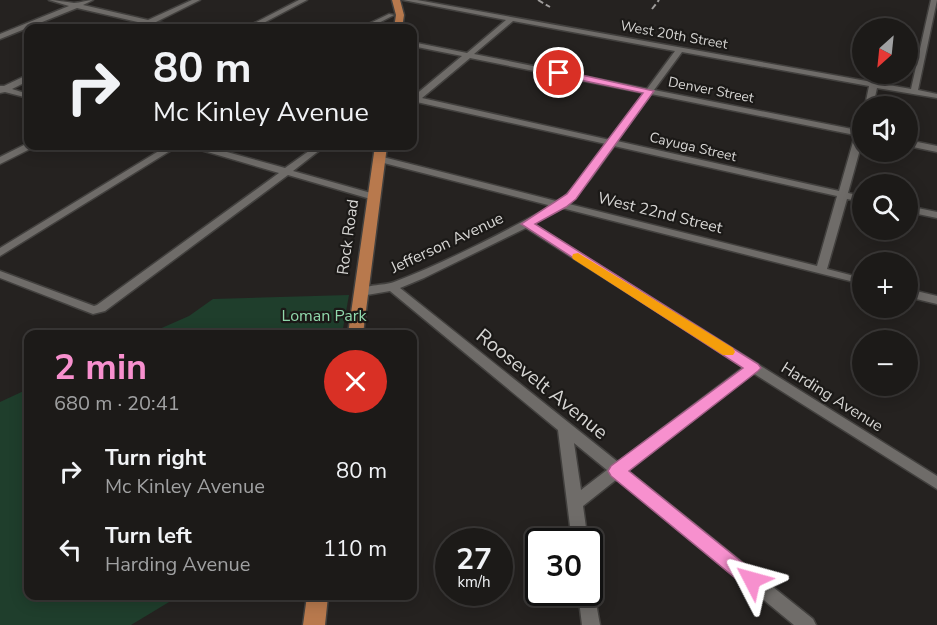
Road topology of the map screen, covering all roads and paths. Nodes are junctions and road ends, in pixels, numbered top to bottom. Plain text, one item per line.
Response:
1 (52, 0) edge
2 (90, 0) edge
3 (197, 0) edge
4 (304, 0) edge
5 (396, 0) edge
6 (406, 0) edge
7 (934, 0) edge
8 (76, 6) junction
9 (391, 15) dead end
10 (512, 19) junction
11 (149, 22) junction
12 (32, 24) edge
13 (145, 24) edge
14 (158, 24) edge
15 (257, 24) edge
16 (372, 24) edge
17 (399, 24) edge
18 (24, 27) edge
19 (0, 37) edge
20 (417, 45) edge
21 (680, 49) junction
22 (469, 55) junction
23 (24, 80) edge
24 (852, 80) edge
25 (874, 84) joint
26 (2, 89) edge
27 (650, 91) junction
28 (914, 92) junction
29 (24, 95) edge
30 (417, 96) edge
31 (871, 96) edge
32 (937, 96) edge
33 (417, 99) edge
34 (852, 130) edge
35 (612, 142) junction
36 (918, 145) edge
37 (24, 149) edge
38 (937, 149) edge
39 (166, 150) edge
40 (211, 150) edge
41 (316, 150) edge
42 (380, 152) edge
43 (0, 161) edge
44 (853, 162) edge
45 (286, 172) junction
46 (844, 194) junction
47 (852, 196) edge
48 (374, 197) junction
49 (562, 205) junction
50 (918, 211) edge
51 (937, 215) edge
52 (526, 224) junction
53 (0, 252) edge
54 (821, 271) junction
55 (0, 274) edge
56 (852, 279) edge
57 (392, 287) junction
58 (361, 292) junction
59 (918, 295) edge
60 (937, 300) edge
61 (356, 330) edge
62 (753, 368) junction
63 (565, 429) junction
64 (617, 471) junction
65 (937, 483) edge
66 (575, 503) junction
67 (578, 528) edge
68 (317, 600) edge
69 (588, 606) edge
70 (314, 625) edge
71 (591, 625) edge
72 (807, 625) edge

1 - 8 street
2 - 8 street
3 - 11 street
4 - 15 street
5 - 17 main road
6 - 10 street, West 20th Street
7 - 28 street
8 - 11 street
8 - 12 street
9 - 16 street
10 - 21 street, West 20th Street
10 - 22 street
11 - 13 street
11 - 14 street
18 - 19 street
20 - 22 street, Denver Street
21 - 24 street, West 20th Street
21 - 27 street, Jefferson Avenue
22 - 27 street, Denver Street
22 - 30 street
23 - 26 street
25 - 28 street, West 20th Street
25 - 31 street
26 - 29 street
27 - 34 street, Denver Street
27 - 35 street, Jefferson Avenue
28 - 32 street, West 20th Street
33 - 35 street, Cayuga Street
35 - 46 street, Cayuga Street
35 - 49 street, Jefferson Avenue
36 - 38 street
37 - 43 street
39 - 53 street
40 - 45 street
41 - 45 street
42 - 48 main road, Rock Road
42 - 49 street, West 22nd Street
44 - 46 street
45 - 48 street
45 - 55 street
46 - 47 street, Cayuga Street
46 - 54 street
48 - 58 main road, Rock Road
49 - 52 street, Jefferson Avenue
49 - 54 street, West 22nd Street
50 - 51 street
52 - 57 street, Jefferson Avenue
52 - 62 street, Harding Avenue
54 - 56 street, West 22nd Street
57 - 58 street, Jefferson Avenue
57 - 63 street, Roosevelt Avenue
58 - 61 main road, Rock Road
59 - 60 street
62 - 64 street
62 - 65 street, Harding Avenue
63 - 64 street, Roosevelt Avenue
63 - 66 street
64 - 66 street
64 - 72 street, Roosevelt Avenue
66 - 67 street
68 - 70 main road
69 - 71 street

